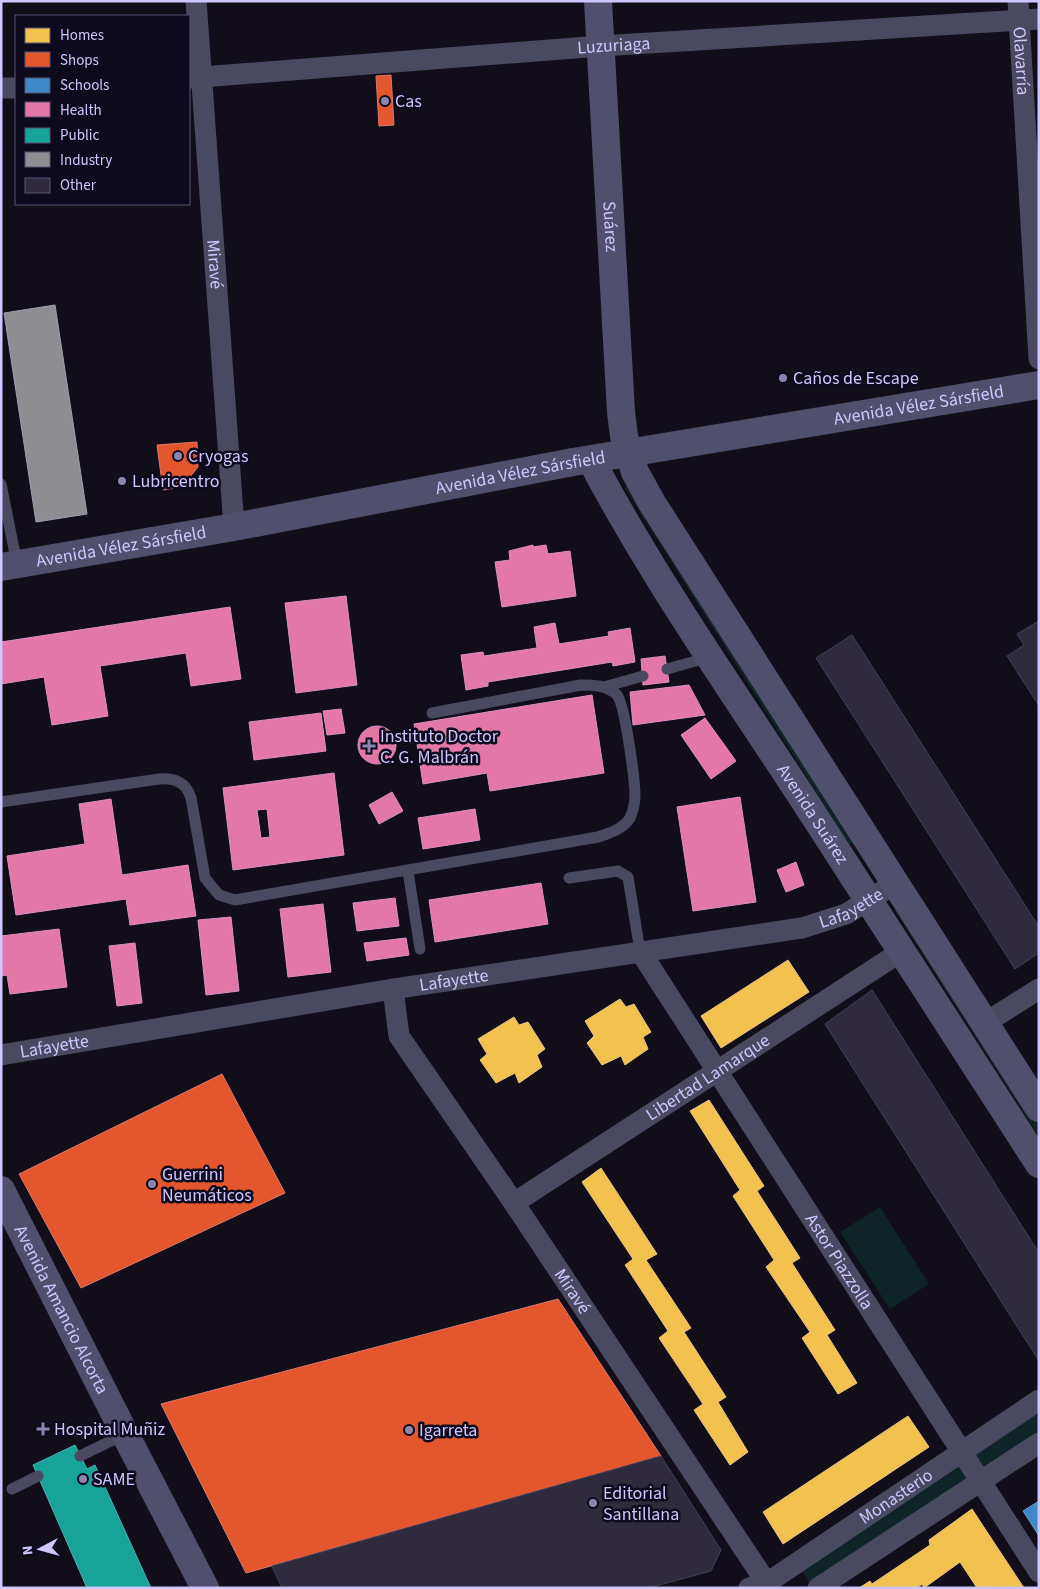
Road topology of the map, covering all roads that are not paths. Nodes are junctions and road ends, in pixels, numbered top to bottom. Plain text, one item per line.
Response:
1 (196, 1) edge
2 (598, 1) edge
3 (1025, 13) edge
4 (600, 46) junction
5 (195, 77) edge
6 (1, 88) edge
7 (15, 88) edge
8 (1039, 359) edge
9 (1039, 385) edge
10 (629, 453) junction
11 (592, 460) junction
12 (1, 484) edge
13 (234, 527) junction
14 (9, 566) edge
15 (710, 658) junction
16 (667, 670) dead end
17 (642, 676) dead end
18 (604, 687) junction
19 (432, 712) dead end
20 (1, 802) edge
21 (408, 871) junction
22 (569, 878) dead end
23 (896, 883) junction
24 (870, 900) junction
25 (420, 949) dead end
26 (902, 951) junction
27 (640, 952) junction
28 (1039, 989) edge
29 (393, 990) junction
30 (985, 1024) junction
31 (1, 1055) edge
32 (716, 1070) junction
33 (1039, 1108) edge
34 (1039, 1164) edge
35 (1, 1190) edge
36 (514, 1203) junction
37 (1039, 1400) edge
38 (125, 1434) junction
39 (1039, 1443) edge
40 (961, 1451) junction
41 (80, 1456) dead end
42 (38, 1476) dead end
43 (981, 1481) junction
44 (12, 1489) dead end
45 (1039, 1572) edge
46 (762, 1586) edge
47 (205, 1588) edge
48 (818, 1588) edge

1 - 5 street, Miravé
2 - 4 street, Suárez
3 - 4 street, Luzuriaga
3 - 8 street, Olavarría
4 - 5 street, Luzuriaga
4 - 10 street, Suárez
5 - 13 street, Miravé
6 - 7 street
9 - 10 street, Avenida Vélez Sársfield
10 - 11 street, Avenida Vélez Sársfield
10 - 23 street, Avenida Suárez
11 - 13 street, Avenida Vélez Sársfield
11 - 15 street, Avenida Suárez
12 - 14 lane
13 - 14 street, Avenida Vélez Sársfield
15 - 16 lane
15 - 24 street, Avenida Suárez
17 - 18 lane
18 - 19 lane
18 - 21 lane
20 - 21 lane
21 - 25 lane
22 - 27 lane
23 - 24 street, Lafayette
23 - 30 street, Avenida Suárez
24 - 26 street, Avenida Suárez
24 - 27 street, Lafayette
26 - 32 street, Libertad Lamarque
26 - 34 street, Avenida Suárez
27 - 29 street, Lafayette
27 - 32 street, Astor Piazzolla
28 - 30 street
29 - 31 street, Lafayette
29 - 36 street, Miravé
30 - 33 street, Avenida Suárez
32 - 36 street, Libertad Lamarque
32 - 40 street, Astor Piazzolla
35 - 38 street, Avenida Amancio Alcorta
36 - 46 street, Miravé
37 - 40 street, Monasterio
38 - 41 lane
38 - 47 street, Avenida Amancio Alcorta
39 - 43 street, Monasterio
40 - 43 street, Astor Piazzolla
40 - 46 street, Monasterio
42 - 44 lane
43 - 45 street, Astor Piazzolla
43 - 48 street, Monasterio

